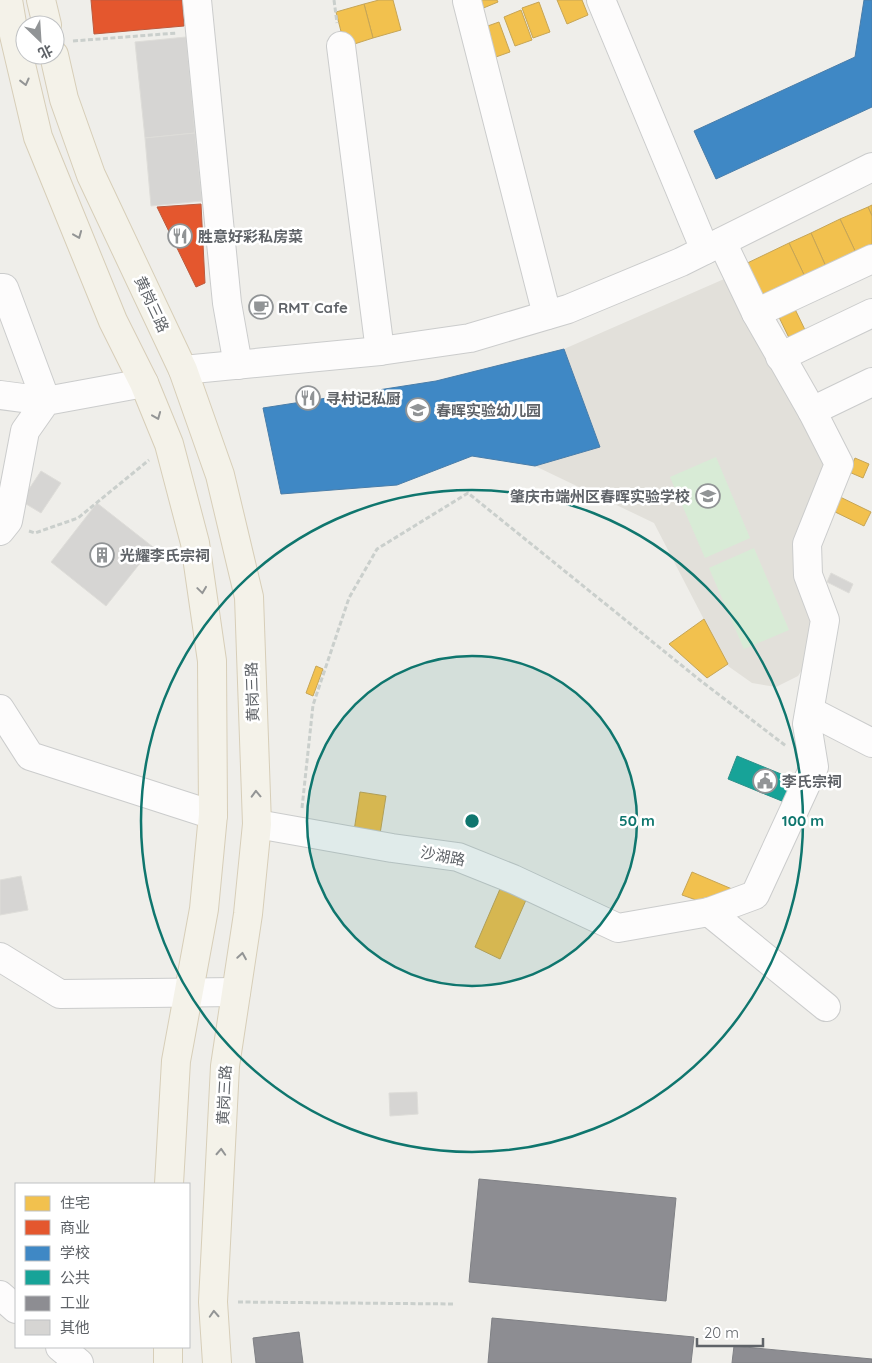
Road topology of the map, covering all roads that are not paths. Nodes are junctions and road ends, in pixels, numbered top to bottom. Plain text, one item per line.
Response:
1 (8, 0) edge
2 (41, 0) edge
3 (196, 0) edge
4 (601, 0) edge
5 (467, 1) edge
6 (46, 15) edge
7 (341, 46) dead end
8 (59, 65) edge
9 (872, 166) edge
10 (714, 246) junction
11 (872, 259) edge
12 (0, 288) edge
13 (756, 313) junction
14 (872, 313) edge
15 (547, 315) junction
16 (380, 351) junction
17 (780, 357) junction
18 (238, 365) junction
19 (183, 370) junction
20 (872, 382) edge
21 (144, 383) junction
22 (0, 394) edge
23 (46, 401) junction
24 (812, 411) junction
25 (4, 526) edge
26 (0, 709) edge
27 (810, 711) junction
28 (872, 743) edge
29 (212, 815) junction
30 (257, 824) junction
31 (709, 912) junction
32 (0, 957) edge
33 (189, 991) junction
34 (236, 992) junction
35 (826, 1007) dead end
36 (169, 1183) edge
37 (0, 1295) edge
38 (15, 1308) edge
39 (61, 1348) edge
40 (168, 1348) edge
41 (79, 1363) edge
42 (168, 1363) edge
43 (217, 1363) edge

1 -> 21 main road
2 - 6 main road, 黄岗三路
3 - 18 street
4 - 10 street
5 - 15 street
7 - 16 street
8 - 19 main road, 黄岗三路
9 - 10 street
10 - 13 street
10 - 15 street
11 - 13 street
12 - 23 street
13 - 17 street
14 - 17 street
15 - 16 street
16 - 18 street
17 - 24 street
18 - 19 street
30 -> 19 main road, 黄岗三路
20 - 24 street
21 - 23 street
21 -> 29 main road
22 - 23 street
23 - 25 street
24 - 27 street
26 - 29 street
27 - 28 street
27 - 31 street
29 - 33 main road
30 - 31 street, 沙湖路
34 -> 30 main road, 黄岗三路
31 - 35 street
32 - 33 street
33 - 34 street
33 - 36 main road
43 -> 34 main road, 黄岗三路
37 - 38 street
39 - 41 street
40 - 42 main road

